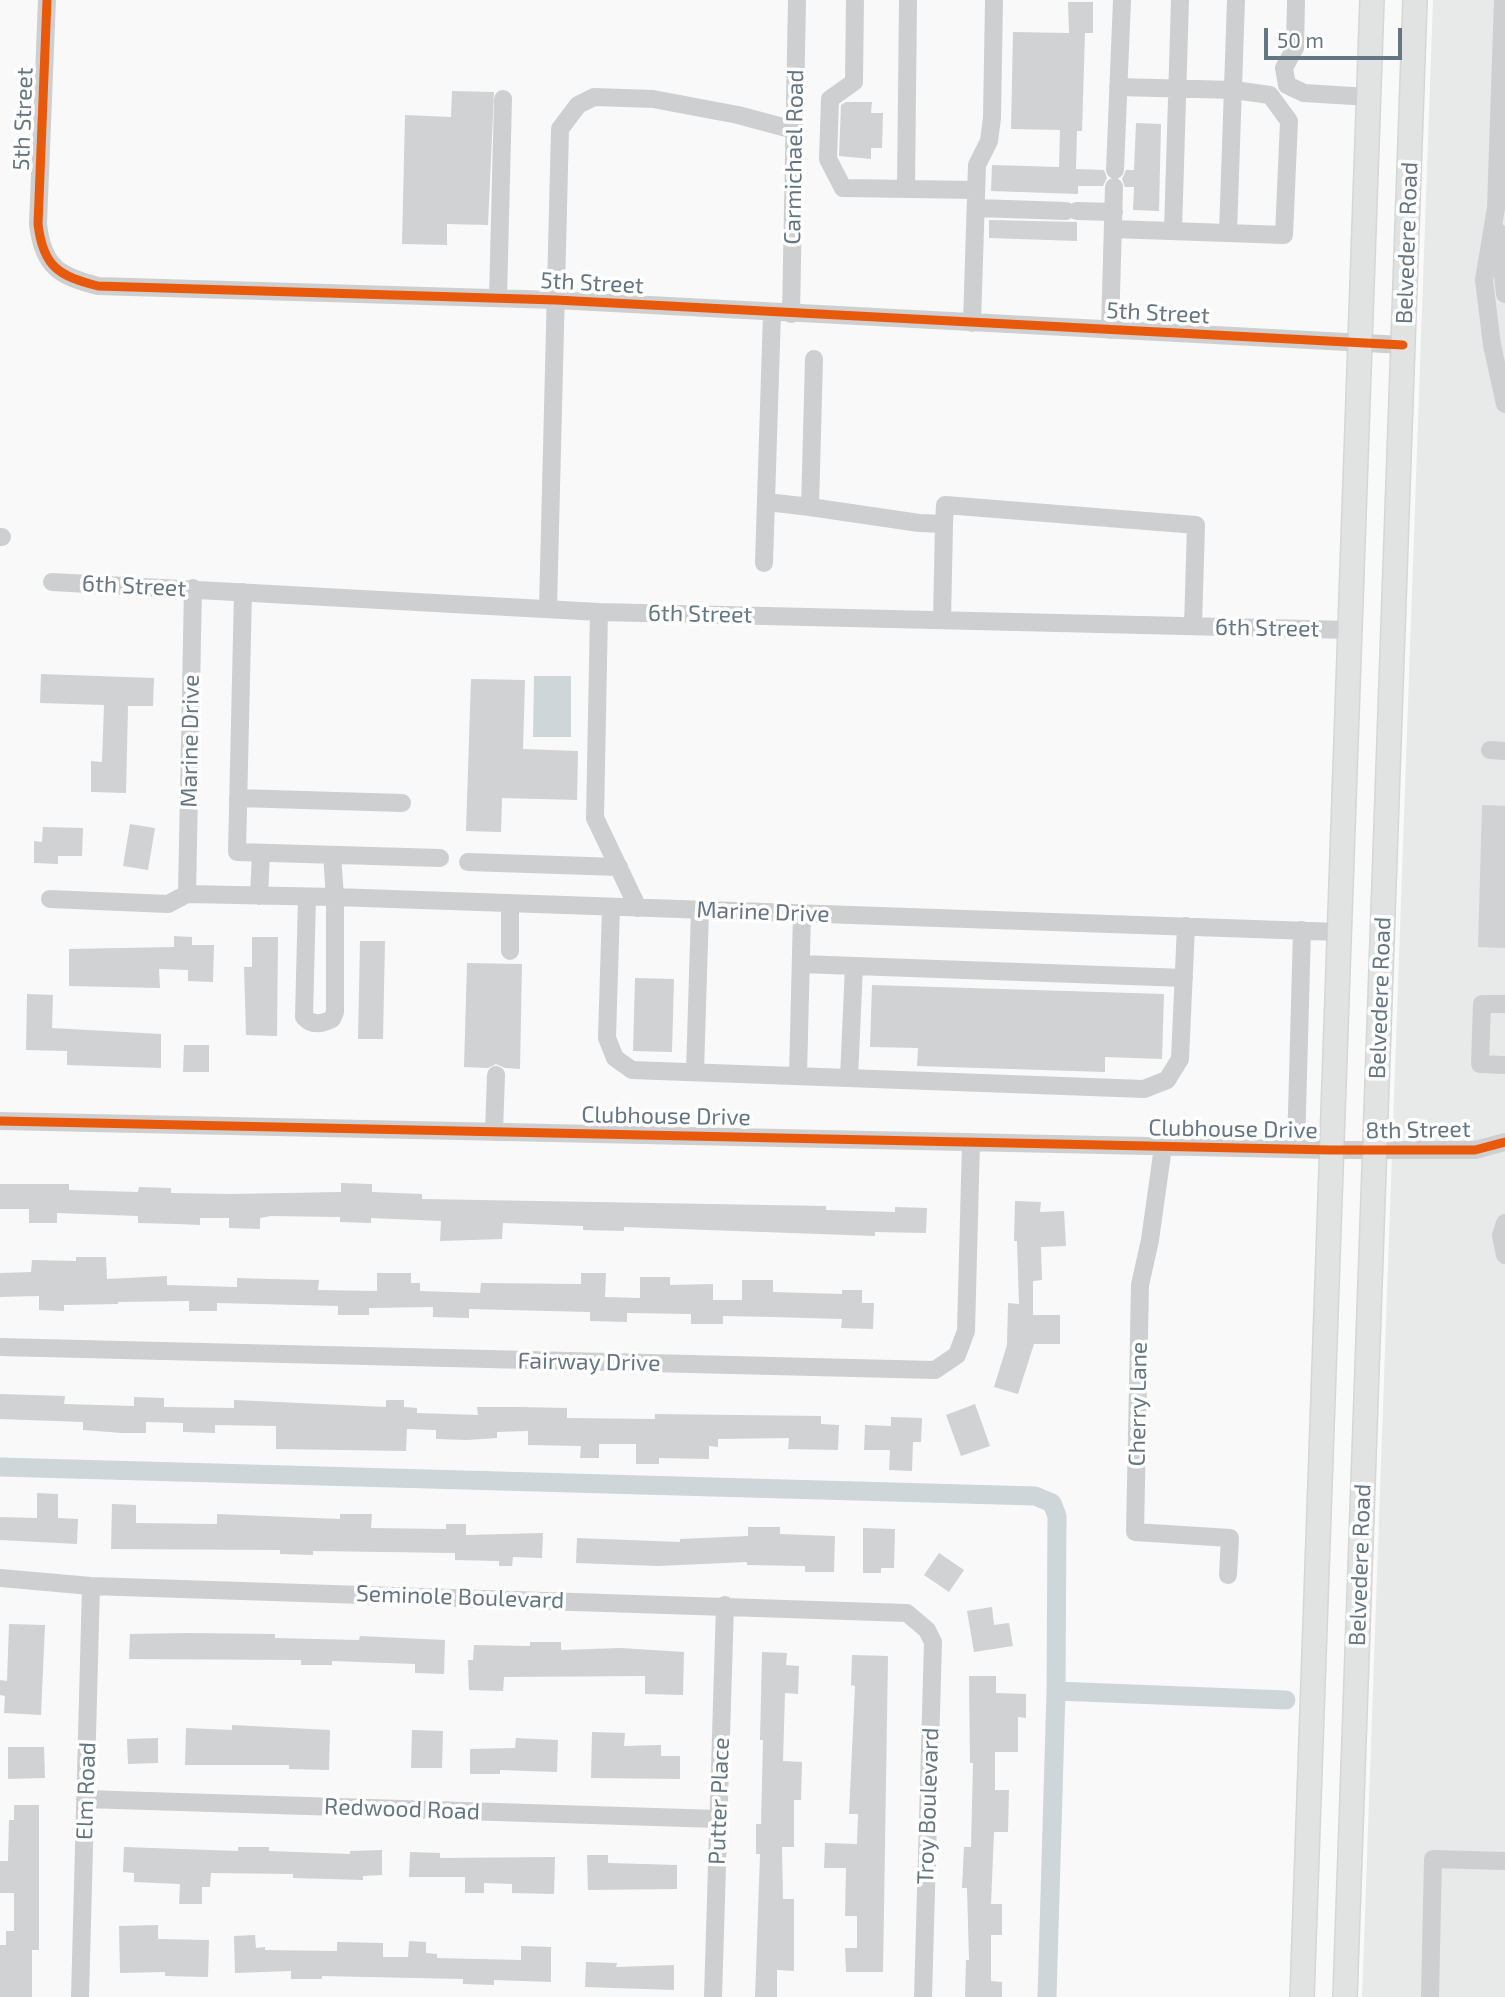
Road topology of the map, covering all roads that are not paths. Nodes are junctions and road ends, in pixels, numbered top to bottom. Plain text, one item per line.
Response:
1 (47, 0) edge
2 (797, 0) edge
3 (855, 0) edge
4 (908, 0) edge
5 (994, 0) edge
6 (1122, 0) edge
7 (1180, 0) edge
8 (1236, 0) edge
9 (1296, 0) edge
10 (1372, 0) edge
11 (1415, 0) edge
12 (1503, 0) edge
13 (1118, 87) junction
14 (1177, 89) junction
15 (1234, 90) junction
16 (1369, 97) junction
17 (503, 99) dead end
18 (794, 130) junction
19 (906, 189) junction
20 (976, 190) junction
21 (977, 208) junction
22 (1496, 208) junction
23 (1114, 221) junction
24 (1173, 231) junction
25 (1228, 233) junction
26 (1505, 294) edge
27 (498, 298) junction
28 (556, 300) junction
29 (772, 313) junction
30 (791, 314) junction
31 (972, 323) junction
32 (1110, 330) junction
33 (1360, 344) junction
34 (1403, 345) junction
35 (814, 359) dead end
36 (1505, 404) edge
37 (767, 502) junction
38 (810, 506) junction
39 (944, 524) junction
40 (765, 563) dead end
41 (52, 582) dead end
42 (193, 588) junction
43 (243, 592) junction
44 (548, 608) junction
45 (599, 612) junction
46 (942, 620) junction
47 (1193, 626) junction
48 (1350, 630) junction
49 (238, 798) junction
50 (402, 803) dead end
51 (261, 853) junction
52 (332, 855) junction
53 (440, 858) dead end
54 (468, 862) dead end
55 (619, 867) junction
56 (187, 894) junction
57 (259, 896) junction
58 (307, 897) junction
59 (335, 897) junction
60 (50, 899) dead end
61 (510, 904) junction
62 (611, 907) junction
63 (638, 908) junction
64 (700, 910) junction
65 (802, 913) junction
66 (1186, 926) junction
67 (1303, 930) junction
68 (1339, 932) junction
69 (510, 951) dead end
70 (801, 964) junction
71 (854, 966) junction
72 (1184, 978) junction
73 (1505, 1004) edge
74 (1505, 1065) edge
75 (695, 1072) junction
76 (496, 1074) dead end
77 (798, 1076) junction
78 (849, 1078) junction
79 (0, 1121) edge
80 (494, 1132) junction
81 (971, 1142) junction
82 (1505, 1142) edge
83 (1163, 1146) junction
84 (1296, 1149) junction
85 (1331, 1150) junction
86 (1374, 1151) junction
87 (1505, 1223) edge
88 (1505, 1255) edge
89 (0, 1347) edge
90 (1228, 1574) dead end
91 (0, 1578) edge
92 (91, 1586) junction
93 (725, 1605) junction
94 (918, 1620) joint
95 (85, 1799) junction
96 (718, 1819) junction
97 (1505, 1861) edge
98 (80, 1997) edge
99 (713, 1997) edge
100 (923, 1997) edge
101 (1302, 1997) edge
102 (1345, 1997) edge
103 (1430, 1997) edge

1 - 27 street, 5th Street
2 - 18 street, Carmichael Road
3 - 19 street
4 - 19 street
5 - 20 street
6 - 13 street
7 - 14 street
8 - 15 street
9 - 16 street
10 - 16 main road, Belvedere Road
11 - 34 main road, Belvedere Road
12 - 22 street
13 - 14 street
13 - 23 street
14 - 15 street
14 - 24 street
15 - 25 street
15 - 25 street
16 - 33 main road, Belvedere Road
17 - 27 street
18 - 28 street
18 - 30 street, Carmichael Road
19 - 20 street
20 - 21 street
21 - 23 street
21 - 31 street
22 - 26 street
22 - 36 street
23 - 24 street
23 - 32 street
24 - 25 street
27 - 28 street, 5th Street
28 - 29 street, 5th Street
28 - 44 street
29 - 30 street, 5th Street
29 - 37 street
30 - 31 street, 5th Street
31 - 32 street, 5th Street
32 - 33 street, 5th Street
33 - 34 street, 5th Street
33 - 48 main road, Belvedere Road
34 - 86 main road, Belvedere Road
35 - 38 street
37 - 38 street
37 - 40 street
38 - 39 street
39 - 46 street
39 - 47 street
41 - 42 street, 6th Street
42 - 43 street, 6th Street
42 - 56 street, Marine Drive
43 - 44 street, 6th Street
43 - 49 street
44 - 45 street, 6th Street
45 - 46 street, 6th Street
45 - 55 street
46 - 47 street, 6th Street
47 - 48 street, 6th Street
48 - 68 main road, Belvedere Road
49 - 50 street
49 - 51 street
51 - 52 street
51 - 57 street
52 - 53 street
52 - 59 street
54 - 55 street
55 - 63 street
56 - 57 street, Marine Drive
56 - 60 street, Marine Drive
57 - 58 street, Marine Drive
58 - 59 street, Marine Drive
58 - 59 street
59 - 61 street, Marine Drive
61 - 62 street, Marine Drive
61 - 69 street
62 - 63 street, Marine Drive
62 - 75 street
63 - 64 street, Marine Drive
64 - 65 street, Marine Drive
64 - 75 street
65 - 66 street, Marine Drive
65 - 70 street
66 - 67 street, Marine Drive
66 - 72 street
67 - 68 street, Marine Drive
67 - 84 street
68 - 85 main road, Belvedere Road
70 - 71 street
70 - 77 street
71 - 72 street
71 - 78 street
72 - 78 street
73 - 74 street
75 - 77 street
76 - 80 street
77 - 78 street
79 - 80 street, Clubhouse Drive
80 - 81 street, Clubhouse Drive
81 - 83 street, Clubhouse Drive
81 - 89 street, Fairway Drive
82 - 86 street, 8th Street
83 - 84 street, Clubhouse Drive
83 - 90 street, Cherry Lane
84 - 85 street, Clubhouse Drive
85 - 86 street, 8th Street
85 - 101 main road, Belvedere Road
86 - 102 main road, Belvedere Road
87 - 88 street
91 - 92 street, Seminole Boulevard
92 - 93 street, Seminole Boulevard
92 - 95 street, Elm Road
93 - 94 street, Seminole Boulevard
93 - 96 street, Putter Place
94 - 100 street, Troy Boulevard
95 - 96 street, Redwood Road
95 - 98 street, Elm Road
96 - 99 street, Putter Place
97 - 103 street

